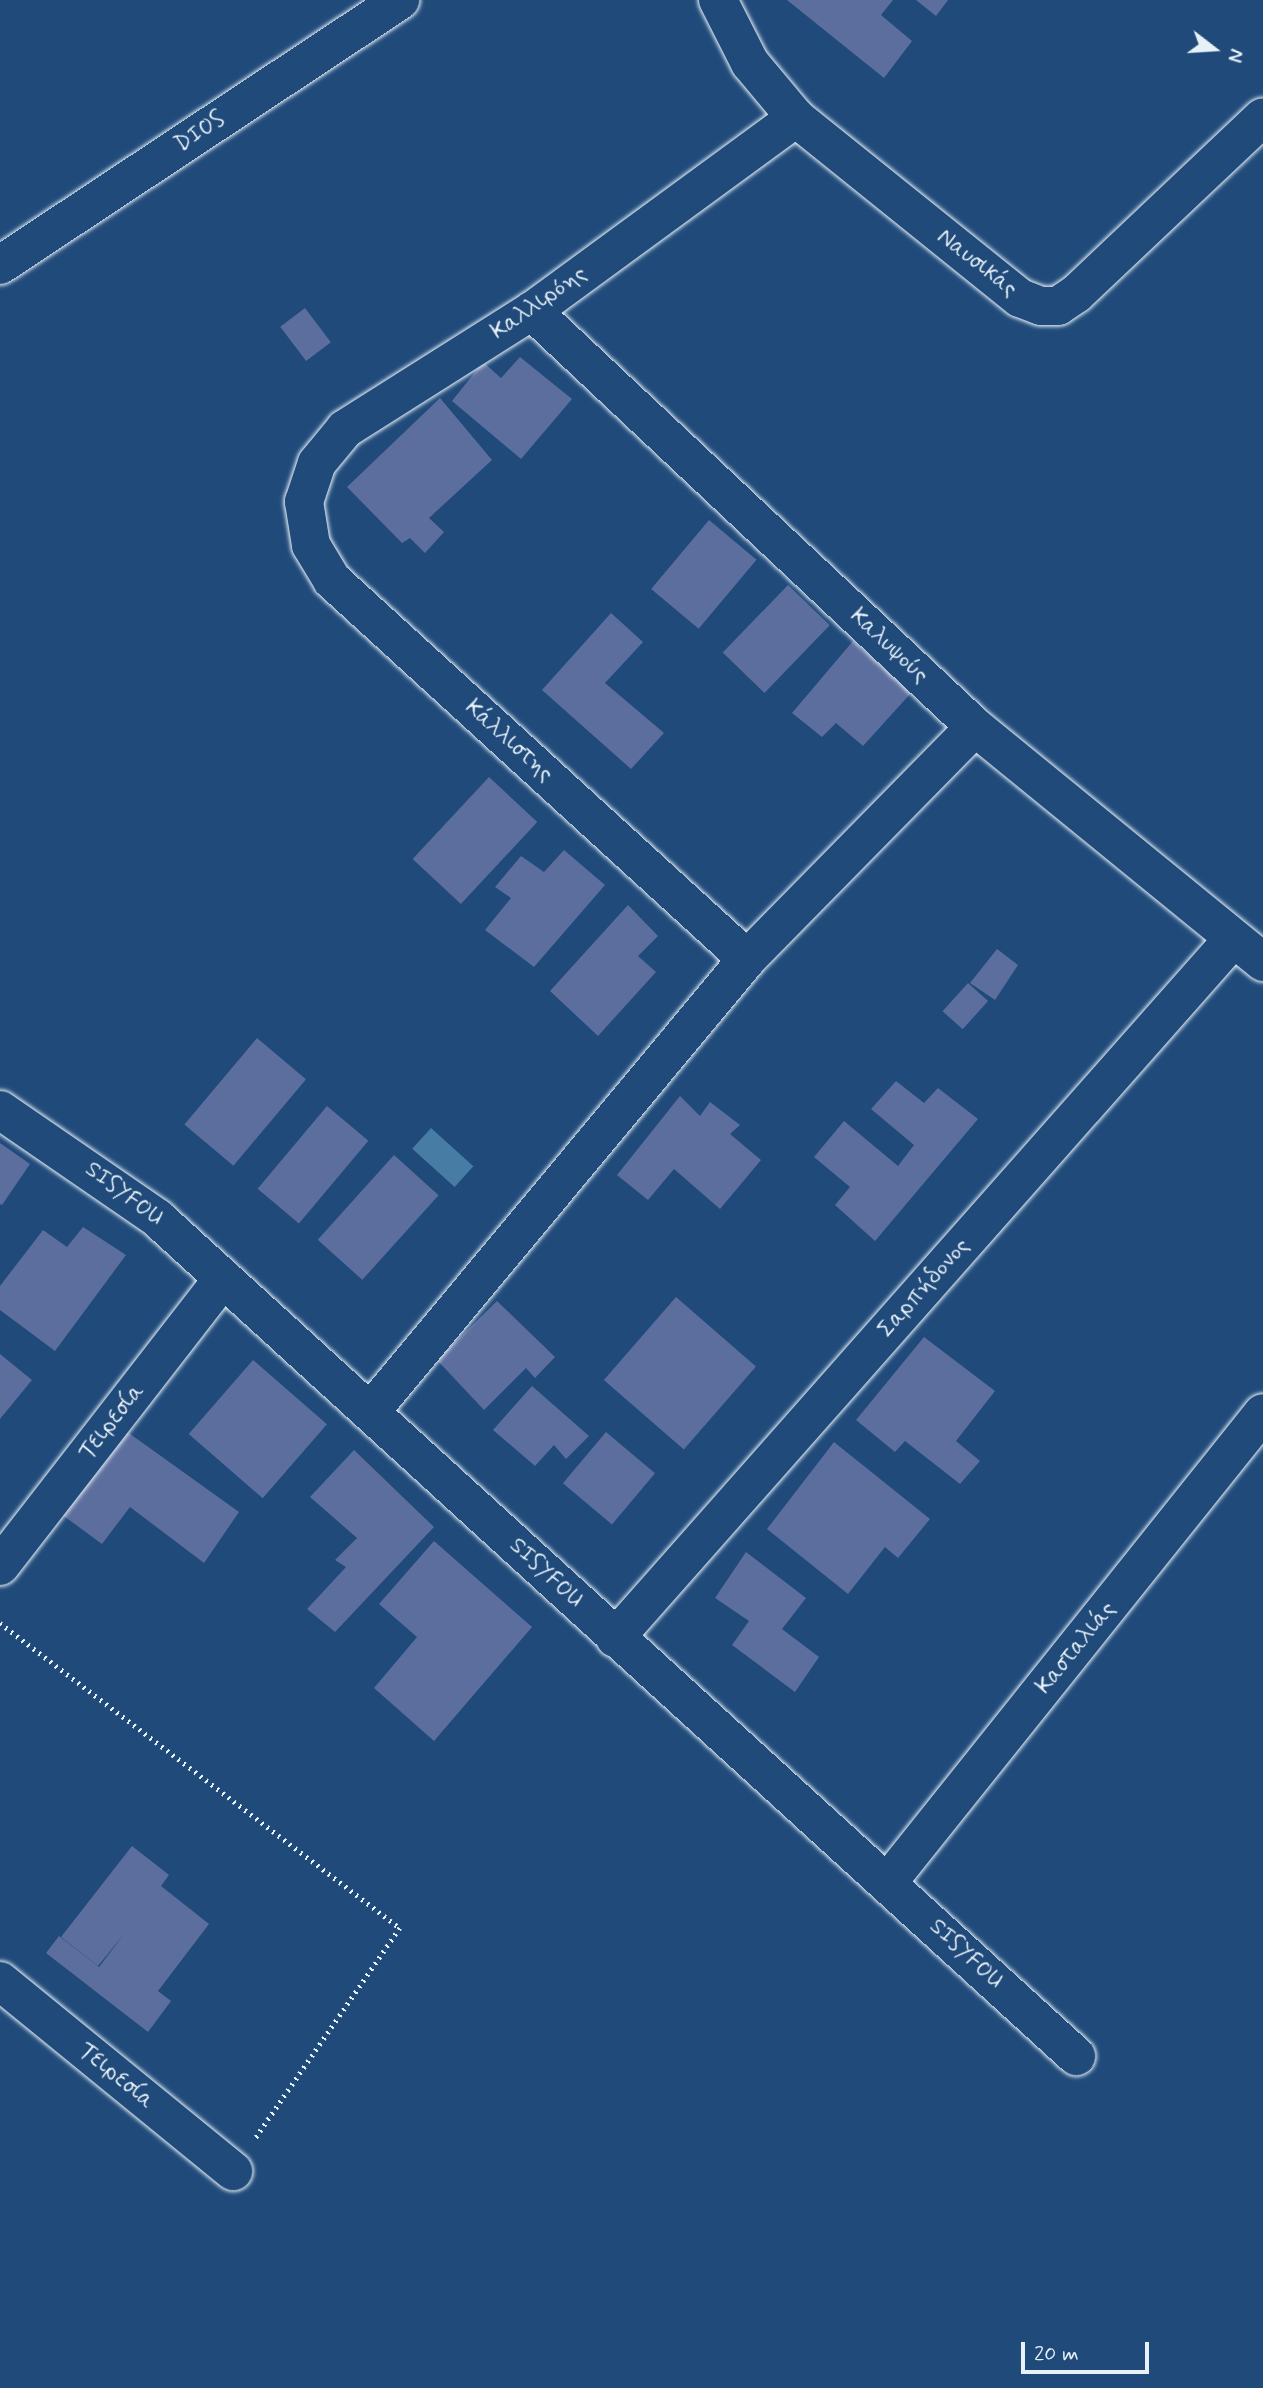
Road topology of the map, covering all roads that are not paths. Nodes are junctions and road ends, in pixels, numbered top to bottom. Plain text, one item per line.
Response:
1 (400, 0) edge
2 (719, 0) edge
3 (1263, 117) edge
4 (796, 118) junction
5 (0, 265) edge
6 (532, 310) junction
7 (304, 502) joint
8 (975, 727) junction
9 (1234, 939) junction
10 (747, 959) junction
11 (1263, 962) edge
12 (0, 1110) edge
13 (223, 1278) junction
14 (372, 1411) junction
15 (1263, 1413) edge
16 (0, 1566) edge
17 (615, 1637) junction
18 (888, 1882) junction
19 (0, 1981) edge
20 (1076, 2056) dead end
21 (233, 2171) road end

1 - 5 street, DIOS
2 - 4 street, Ναυσικάς
3 - 4 street, Ναυσικάς
4 - 6 street, Καλλιρόης
6 - 7 street, Καλλιρόης
6 - 8 street, Καλυψούς
7 - 10 street, Κάλλιστης
8 - 9 street, Καλυψούς
8 - 10 street
9 - 11 street, Καλυψούς
9 - 17 street, Σαρπήδονος
10 - 14 street
12 - 13 street, SISYFOU
13 - 14 street, SISYFOU
13 - 16 street, Τειρεσία
14 - 17 street, SISYFOU
15 - 18 street, Κασταλιάς
17 - 18 street, SISYFOU
18 - 20 street, SISYFOU
19 - 21 street, Τειρεσία

